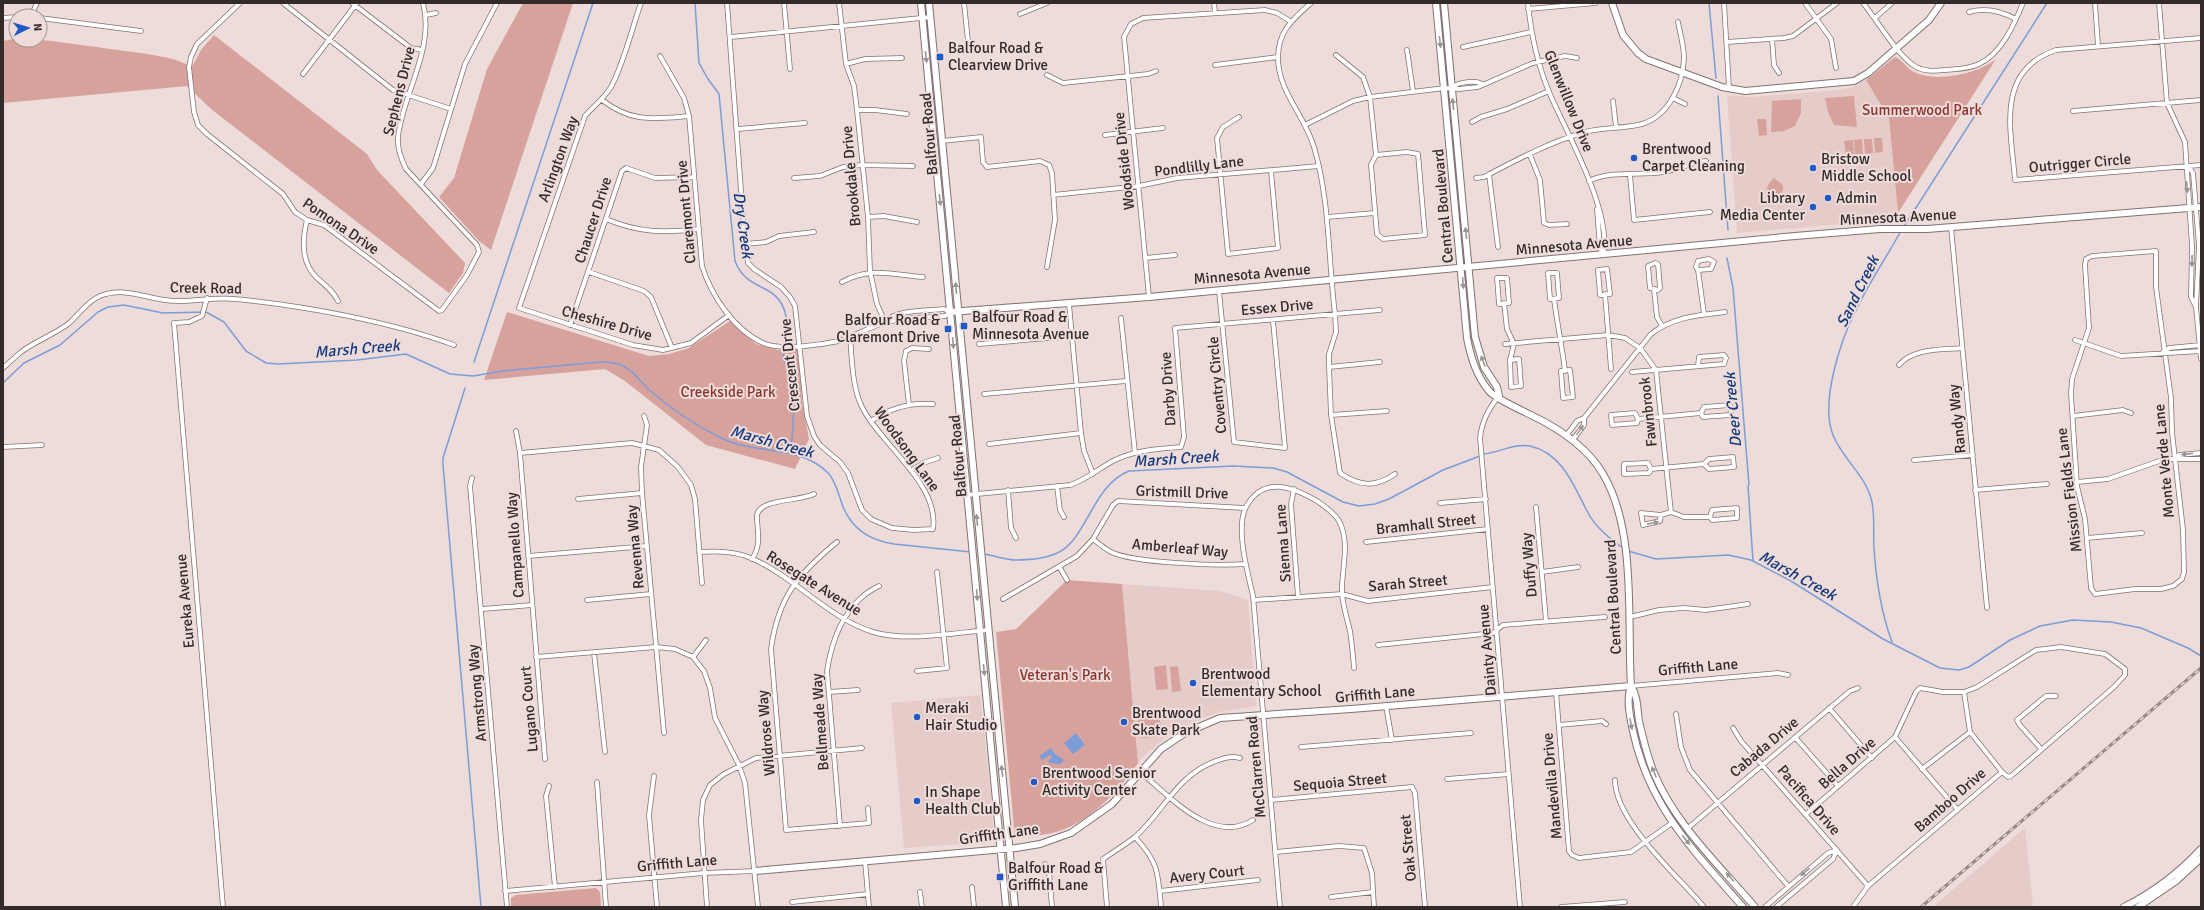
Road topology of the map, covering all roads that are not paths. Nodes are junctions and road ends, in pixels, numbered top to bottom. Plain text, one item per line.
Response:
1 (240, 3) edge
2 (283, 3) edge
3 (422, 3) edge
4 (497, 3) edge
5 (641, 3) edge
6 (727, 3) edge
7 (784, 3) edge
8 (839, 3) edge
9 (921, 3) edge
10 (929, 3) edge
11 (964, 3) edge
12 (1047, 3) edge
13 (1214, 3) edge
14 (1311, 3) edge
15 (1436, 3) edge
16 (1444, 3) edge
17 (1528, 3) edge
18 (1596, 3) edge
19 (1612, 3) edge
20 (1724, 3) edge
21 (1805, 3) edge
22 (1837, 3) edge
23 (1863, 3) edge
24 (1892, 3) edge
25 (1941, 3) edge
26 (2023, 3) edge
27 (2094, 3) edge
28 (2159, 3) edge
29 (355, 4) edge
30 (1528, 9) junction
31 (1969, 12) dead end
32 (436, 13) dead end
33 (1020, 14) dead end
34 (1215, 14) junction
35 (426, 15) junction
36 (922, 18) junction
37 (931, 18) junction
38 (1817, 18) junction
39 (1874, 18) junction
40 (48, 19) edge
41 (2016, 19) junction
42 (1290, 21) junction
43 (1678, 22) dead end
44 (841, 27) junction
45 (140, 31) dead end
46 (787, 32) junction
47 (1531, 32) junction
48 (731, 37) junction
49 (2201, 38) edge
50 (1772, 39) junction
51 (330, 40) junction
52 (2161, 41) junction
53 (1727, 42) junction
54 (2098, 46) junction
55 (1463, 47) dead end
56 (1896, 47) junction
57 (422, 50) junction
58 (1407, 50) dead end
59 (972, 51) dead end
60 (1336, 55) dead end
61 (660, 56) dead end
62 (1278, 57) junction
63 (902, 58) dead end
64 (1577, 58) dead end
65 (1538, 61) junction
66 (846, 64) junction
67 (1215, 65) dead end
68 (1836, 68) dead end
69 (790, 69) dead end
70 (1156, 71) dead end
71 (1682, 72) junction
72 (1779, 73) dead end
73 (303, 74) dead end
74 (1047, 75) dead end
75 (1128, 76) junction
76 (1452, 87) junction
77 (1445, 88) junction
78 (1729, 88) junction
79 (1412, 91) junction
80 (1548, 91) junction
81 (409, 96) junction
82 (1370, 97) junction
83 (1672, 98) junction
84 (602, 100) junction
85 (2201, 100) edge
86 (1613, 101) dead end
87 (2167, 103) junction
88 (1685, 104) dead end
89 (451, 109) junction
90 (857, 110) junction
91 (2073, 112) dead end
92 (907, 114) dead end
93 (689, 116) junction
94 (1239, 117) dead end
95 (1472, 122) dead end
96 (805, 123) dead end
97 (1305, 125) junction
98 (1616, 127) junction
99 (1163, 128) dead end
100 (738, 129) junction
101 (1134, 131) junction
102 (1105, 135) dead end
103 (1569, 137) junction
104 (942, 141) junction
105 (1530, 154) junction
106 (1376, 155) junction
107 (1706, 161) dead end
108 (862, 165) junction
109 (2201, 165) edge
110 (913, 166) dead end
111 (1318, 166) junction
112 (2188, 166) junction
113 (1272, 171) junction
114 (1489, 174) junction
115 (1221, 175) junction
116 (1630, 175) junction
117 (694, 177) junction
118 (794, 178) dead end
119 (1476, 178) dead end
120 (1589, 181) junction
121 (421, 184) junction
122 (1139, 186) junction
123 (1053, 195) junction
124 (2196, 207) edge
125 (1710, 212) dead end
126 (1375, 213) junction
127 (868, 217) junction
128 (1327, 217) junction
129 (606, 219) junction
130 (308, 220) junction
131 (917, 222) dead end
132 (1567, 224) dead end
133 (1951, 227) junction
134 (699, 229) junction
135 (814, 232) dead end
136 (744, 244) junction
137 (2192, 246) junction
138 (2200, 246) edge
139 (1498, 247) dead end
140 (479, 252) joint
141 (1175, 255) dead end
142 (1603, 256) junction
143 (1146, 258) junction
144 (2085, 265) joint
145 (1047, 267) dead end
146 (1462, 268) junction
147 (1469, 268) junction
148 (1698, 270) dead end
149 (870, 271) junction
150 (589, 272) junction
151 (923, 277) dead end
152 (1331, 280) junction
153 (842, 282) dead end
154 (1219, 290) junction
155 (1654, 290) junction
156 (1605, 294) junction
157 (1149, 297) junction
158 (2200, 297) edge
159 (207, 298) junction
160 (1554, 298) junction
161 (338, 301) dead end
162 (1504, 303) junction
163 (1069, 304) junction
164 (2196, 307) junction
165 (519, 308) joint
166 (1380, 310) dead end
167 (950, 312) junction
168 (958, 312) junction
169 (1725, 312) dead end
170 (1335, 314) junction
171 (1704, 314) junction
172 (728, 315) junction
173 (1121, 318) dead end
174 (1273, 321) junction
175 (885, 322) junction
176 (1223, 324) junction
177 (570, 325) junction
178 (1662, 326) junction
179 (1175, 328) joint
180 (1608, 335) junction
181 (1072, 336) junction
182 (850, 337) junction
183 (1560, 339) junction
184 (2075, 340) dead end
185 (979, 344) dead end
186 (1505, 344) dead end
187 (1514, 344) junction
188 (2084, 344) junction
189 (454, 345) dead end
190 (800, 345) junction
191 (2200, 345) edge
192 (2180, 347) junction
193 (672, 348) junction
194 (1640, 348) junction
195 (1962, 348) junction
196 (929, 349) dead end
197 (2201, 351) edge
198 (2164, 352) junction
199 (2181, 353) junction
200 (2201, 359) edge
201 (1510, 360) junction
202 (1380, 362) dead end
203 (1698, 366) junction
204 (1899, 366) dead end
205 (1329, 367) junction
206 (3, 368) edge
207 (1611, 369) dead end
208 (1656, 370) junction
209 (1565, 371) junction
210 (1632, 372) dead end
211 (1126, 381) junction
212 (1078, 385) junction
213 (984, 394) dead end
214 (1499, 396) junction
215 (933, 404) dead end
216 (909, 405) junction
217 (1387, 411) dead end
218 (1701, 413) junction
219 (2132, 413) dead end
220 (1331, 415) junction
221 (644, 416) dead end
222 (1660, 416) junction
223 (2073, 416) junction
224 (1584, 418) junction
225 (1638, 418) junction
226 (871, 422) junction
227 (516, 431) dead end
228 (1081, 434) junction
229 (1566, 436) junction
230 (1572, 441) junction
231 (989, 444) dead end
232 (42, 445) dead end
233 (644, 445) junction
234 (3, 447) edge
235 (520, 453) junction
236 (1135, 453) junction
237 (2201, 453) edge
238 (1973, 455) junction
239 (938, 458) dead end
240 (2174, 458) junction
241 (2201, 459) edge
242 (1914, 460) dead end
243 (1704, 464) junction
244 (1667, 468) junction
245 (1651, 469) junction
246 (911, 471) junction
247 (1093, 474) junction
248 (1395, 474) dead end
249 (472, 478) dead end
250 (2077, 482) junction
251 (2047, 484) dead end
252 (1057, 486) junction
253 (1294, 489) junction
254 (1008, 490) junction
255 (1975, 490) junction
256 (642, 493) junction
257 (814, 494) dead end
258 (975, 494) junction
259 (967, 495) junction
260 (578, 499) dead end
261 (1486, 499) junction
262 (1440, 503) dead end
263 (1536, 507) dead end
264 (1246, 508) junction
265 (1671, 512) junction
266 (1661, 515) junction
267 (1710, 516) junction
268 (1064, 517) dead end
269 (933, 529) joint
270 (1488, 529) junction
271 (2142, 533) dead end
272 (1016, 538) dead end
273 (2087, 538) junction
274 (1093, 539) junction
275 (837, 542) dead end
276 (1366, 542) dead end
277 (647, 546) junction
278 (699, 552) junction
279 (528, 556) junction
280 (752, 559) junction
281 (1245, 564) junction
282 (1578, 567) dead end
283 (1060, 568) junction
284 (938, 572) dead end
285 (1542, 572) junction
286 (1067, 580) dead end
287 (702, 583) dead end
288 (793, 584) junction
289 (879, 586) dead end
290 (1493, 587) junction
291 (651, 594) junction
292 (1342, 594) junction
293 (2095, 594) joint
294 (1298, 597) junction
295 (1003, 599) dead end
296 (587, 600) dead end
297 (1254, 600) junction
298 (1748, 604) dead end
299 (532, 605) junction
300 (1987, 608) dead end
301 (482, 609) junction
302 (1630, 616) junction
303 (1605, 617) dead end
304 (844, 620) junction
305 (1546, 621) junction
306 (988, 630) junction
307 (1497, 630) junction
308 (980, 631) junction
309 (943, 634) junction
310 (706, 640) dead end
311 (1378, 645) dead end
312 (656, 647) junction
313 (594, 653) junction
314 (536, 657) junction
315 (693, 658) junction
316 (1354, 668) dead end
317 (917, 671) dead end
318 (1788, 675) dead end
319 (1631, 686) junction
320 (1858, 688) dead end
321 (858, 690) dead end
322 (829, 692) junction
323 (1556, 692) junction
324 (1964, 692) junction
325 (1503, 696) junction
326 (2056, 696) dead end
327 (1386, 706) junction
328 (1829, 708) junction
329 (1263, 714) junction
330 (1676, 714) dead end
331 (1606, 724) dead end
332 (1558, 725) junction
333 (1733, 728) dead end
334 (1970, 732) junction
335 (664, 733) dead end
336 (1471, 733) dead end
337 (1795, 737) junction
338 (1895, 737) junction
339 (1392, 740) junction
340 (1301, 747) dead end
341 (862, 748) dead end
342 (2041, 749) junction
343 (834, 750) junction
344 (605, 752) dead end
345 (779, 755) junction
346 (1240, 758) dead end
347 (1872, 758) junction
348 (545, 759) dead end
349 (1763, 764) junction
350 (740, 765) junction
351 (1922, 769) junction
352 (1140, 772) junction
353 (2002, 772) junction
354 (1508, 774) junction
355 (654, 776) dead end
356 (1447, 779) dead end
357 (1615, 780) dead end
358 (597, 782) dead end
359 (549, 786) dead end
360 (1838, 786) junction
361 (1412, 787) joint
362 (1169, 796) junction
363 (1271, 800) junction
364 (1717, 803) junction
365 (868, 808) dead end
366 (1957, 809) junction
367 (1806, 814) junction
368 (1253, 820) dead end
369 (1672, 823) junction
370 (840, 826) junction
371 (1688, 828) junction
372 (1135, 837) junction
373 (1645, 843) junction
374 (1010, 848) junction
375 (1001, 849) junction
376 (2201, 849) edge
377 (1836, 850) junction
378 (1276, 852) junction
379 (2201, 858) edge
380 (865, 861) junction
381 (1045, 864) dead end
382 (755, 871) junction
383 (704, 873) junction
384 (654, 878) junction
385 (1258, 880) dead end
386 (604, 882) junction
387 (1788, 886) junction
388 (1868, 886) junction
389 (555, 887) junction
390 (972, 888) dead end
391 (505, 891) junction
392 (1160, 891) junction
393 (920, 892) dead end
394 (1373, 892) junction
395 (868, 894) junction
396 (1331, 897) dead end
397 (792, 902) dead end
398 (1624, 902) dead end
399 (223, 907) edge
400 (507, 907) edge
401 (606, 907) edge
402 (657, 907) edge
403 (707, 907) edge
404 (758, 907) edge
405 (869, 907) edge
406 (922, 907) edge
407 (974, 907) edge
408 (1006, 907) edge
409 (1015, 907) edge
410 (1052, 907) edge
411 (1107, 907) edge
412 (1161, 907) edge
413 (1280, 907) edge
414 (1374, 907) edge
415 (1425, 907) edge
416 (1520, 907) edge
417 (1561, 907) edge
418 (1704, 907) edge
419 (1743, 907) edge
420 (1755, 907) edge
421 (1764, 907) edge
422 (1776, 907) edge
423 (1853, 907) edge
424 (2124, 907) edge
425 (2138, 907) edge

1 - 130 street, Pomona Drive
2 - 51 street
3 - 35 street, Sephens Drive
4 - 89 street
5 - 84 street, Arlington Way
6 - 48 street, Crescent Drive
7 - 46 street
8 - 44 street, Brookdale Drive
9 - 36 street, Balfour Road
10 - 37 street, Balfour Road
11 - 59 street
12 - 33 street
13 - 34 street
14 - 42 street
15 -> 77 street, Central Boulevard
16 - 76 street, Central Boulevard
17 - 30 street, Glenwillow Drive
18 - 30 street
19 - 71 street
20 - 53 street
21 - 38 street
22 - 38 street
23 - 39 street
24 - 39 street
25 - 56 street
26 - 41 street
27 - 54 street
28 - 52 street
29 - 51 street
29 - 57 street
30 - 47 street, Glenwillow Drive
31 - 41 street
32 - 35 street
34 - 42 street
34 - 75 street, Woodside Drive
35 - 57 street, Sephens Drive
36 - 37 street
36 - 44 street
36 -> 167 street, Balfour Road
37 - 104 street, Balfour Road
38 - 50 street
38 - 68 street
39 - 56 street
40 - 45 street
41 - 56 street
42 - 62 street
43 - 71 street
44 - 46 street
44 - 66 street, Brookdale Drive
46 - 48 street
46 - 69 street
47 - 55 street
47 - 65 street, Glenwillow Drive
48 - 100 street, Crescent Drive
49 - 52 street, Outrigger Circle
50 - 53 street
50 - 72 street
51 - 73 street
51 - 81 street
52 - 54 street, Outrigger Circle
52 - 87 street
53 - 78 street
54 - 112 street, Outrigger Circle
56 - 78 street
57 - 81 street, Sephens Drive
58 - 79 street
60 - 82 street
61 - 93 street, Claremont Drive
62 - 67 street
62 - 97 street
63 - 66 street
64 - 65 street
65 - 76 street
65 - 80 street, Glenwillow Drive
66 - 90 street, Brookdale Drive
70 - 75 street
71 - 78 street
71 - 83 street
74 - 75 street
75 - 101 street, Woodside Drive
76 - 77 street
147 -> 76 street, Central Boulevard
77 - 79 street
77 - 146 street, Central Boulevard
79 - 82 street
80 - 95 street
80 - 103 street, Glenwillow Drive
81 - 89 street
81 - 121 street, Sephens Drive
82 - 97 street
82 - 106 street
83 - 88 street
83 - 98 street
84 - 93 street
84 - 165 street, Arlington Way
85 - 87 street
86 - 98 street
87 - 91 street
87 - 112 street
89 - 121 street
90 - 92 street
90 - 108 street, Brookdale Drive
93 - 117 street, Claremont Drive
94 - 115 street
96 - 100 street
97 - 111 street
98 - 103 street
99 - 101 street
100 - 136 street, Crescent Drive
101 - 102 street
101 - 122 street, Woodside Drive
103 - 105 street
103 - 120 street, Glenwillow Drive
104 - 123 street
168 -> 104 street, Balfour Road
105 - 114 street
105 - 132 street
106 - 126 street
106 - 126 street
107 - 116 street
108 - 110 street
108 - 118 street
108 - 127 street, Brookdale Drive
109 - 112 street
111 - 113 street, Pondlilly Lane
111 - 128 street
112 -> 124 street
112 - 124 street
113 - 115 street, Pondlilly Lane
113 - 115 street
114 - 119 street
114 - 139 street
115 - 122 street, Pondlilly Lane
116 - 120 street
116 - 125 street
117 - 129 street, Chaucer Drive
117 - 134 street, Claremont Drive
120 - 142 street, Glenwillow Drive
121 - 140 street, Sephens Drive
122 - 123 street, Pondlilly Lane
122 - 143 street, Woodside Drive
123 - 145 street
124 - 133 street, Minnesota Avenue
124 - 137 street
124 - 138 street
126 - 128 street
127 - 131 street
127 - 149 street, Brookdale Drive
128 - 152 street
129 - 134 street
129 - 150 street, Chaucer Drive
130 - 140 street, Pomona Drive
130 - 161 street
133 - 142 street, Minnesota Avenue
133 - 195 street, Randy Way
134 - 172 street, Claremont Drive
135 - 136 street
136 - 190 street, Crescent Drive
137 - 138 street
137 -> 164 street
138 - 158 street
141 - 143 street
142 - 147 street, Minnesota Avenue
143 - 157 street, Woodside Drive
144 - 188 street, Mission Fields Lane
144 - 198 street, Monte Verde Lane
146 - 147 street, Minnesota Avenue
146 - 152 street, Minnesota Avenue
146 -> 214 street, Central Boulevard
214 -> 147 street, Central Boulevard
148 - 171 street
149 - 151 street
149 - 153 street
149 - 175 street, Brookdale Drive
150 - 177 street, Chaucer Drive
150 - 193 street
152 - 154 street, Minnesota Avenue
152 - 170 street
154 - 157 street, Minnesota Avenue
154 - 176 street, Coventry Circle
155 - 155 street
155 - 178 street
156 - 156 street
156 - 180 street
157 - 163 street, Minnesota Avenue
158 - 164 street
159 - 189 street, Creek Road
159 - 206 street, Creek Road
159 - 399 street, Eureka Avenue
160 - 160 street
160 - 183 street
162 - 162 street
162 - 187 street
163 - 168 street, Minnesota Avenue
163 - 181 street
164 - 191 street
165 - 177 street, Cheshire Drive
166 - 170 street, Essex Drive
167 - 168 street, Minnesota Avenue
167 - 175 street, Claremont Drive
167 -> 259 street, Balfour Road
168 - 258 street, Balfour Road
169 - 171 street
170 - 174 street, Essex Drive
170 - 205 street
171 - 178 street
172 - 190 street, Claremont Drive
172 - 193 street, Cheshire Drive
173 - 211 street
174 - 176 street, Essex Drive
174 - 176 street, Coventry Circle
175 - 182 street, Claremont Drive
176 - 179 street, Essex Drive
177 - 193 street, Cheshire Drive
178 - 194 street
179 - 236 street, Darby Drive
180 - 183 street, Fawnbrook
180 - 194 street, Fawnbrook
180 - 207 street
181 - 185 street
181 - 212 street
182 - 190 street, Claremont Drive
182 - 226 street, Woodsong Lane
183 - 187 street, Fawnbrook
183 - 209 street
184 - 188 street
186 - 187 street, Fawnbrook
187 - 201 street
188 - 198 street
188 - 223 street, Mission Fields Lane
190 - 269 street, Crescent Drive
191 - 192 street
191 - 197 street
192 - 198 street
192 - 199 street
194 - 208 street, Fawnbrook
194 - 224 street
195 - 204 street
195 - 238 street, Randy Way
196 - 216 street
197 - 199 street
197 - 200 street
198 - 199 street
198 - 240 street, Monte Verde Lane
201 - 201 street
202 - 205 street
203 - 203 street
203 - 208 street
205 - 220 street
208 - 210 street
208 - 222 street, Fawnbrook
209 - 209 street
211 - 212 street
211 - 236 street
212 - 213 street
212 - 228 street
214 - 229 street, Central Boulevard
214 - 261 street, Dainty Avenue
215 - 216 street
216 - 226 street
217 - 220 street
218 - 218 street
218 - 222 street
219 - 223 street
220 - 248 street
221 - 233 street, Revenna Way
222 - 225 street
222 - 244 street, Fawnbrook
223 - 250 street, Mission Fields Lane
224 - 229 street
230 -> 224 street
225 - 225 street
226 - 246 street, Woodsong Lane
227 - 235 street, Campanello Way
228 - 231 street
228 - 247 street
229 - 230 street, Central Boulevard
230 - 302 street, Central Boulevard
232 - 234 street
233 - 235 street
233 - 256 street, Revenna Way
233 - 278 street
235 - 279 street, Campanello Way
236 - 247 street
237 -> 240 street
238 - 242 street
238 - 255 street, Randy Way
239 - 246 street
240 - 241 street
240 - 250 street
240 - 293 street, Monte Verde Lane
243 - 243 street
243 - 244 street
244 - 245 street
244 - 265 street, Fawnbrook
245 - 245 street
246 - 269 street, Woodsong Lane
247 - 252 street
249 - 301 street, Armstrong Way
250 - 273 street, Mission Fields Lane
251 - 255 street
252 - 254 street
252 - 268 street
253 - 264 street
253 - 292 street
253 - 294 street, Sienna Lane
254 - 258 street
254 - 272 street
255 - 300 street, Randy Way
256 - 260 street
256 - 277 street, Revenna Way
257 - 280 street
258 - 259 street
306 -> 258 street, Balfour Road
259 -> 308 street, Balfour Road
261 - 262 street
261 - 270 street, Dainty Avenue
263 - 285 street, Duffy Way
264 - 274 street, Gristmill Drive
264 - 281 street, McClarren Road
265 - 266 street
265 - 267 street
266 -> 266 street
267 - 267 street
270 - 276 street, Bramhall Street
270 - 290 street, Dainty Avenue
271 - 273 street
273 - 293 street, Mission Fields Lane
274 - 281 street, Amberleaf Way
274 - 283 street
275 - 288 street
277 - 279 street
277 - 291 street, Revenna Way
278 - 280 street, Rosegate Avenue
278 - 287 street
279 - 299 street, Campanello Way
280 - 288 street, Rosegate Avenue
281 - 297 street, McClarren Road
282 - 285 street
283 - 286 street
283 - 295 street
284 - 309 street
285 - 305 street, Duffy Way
288 - 304 street, Rosegate Avenue
288 - 345 street, Wildrose Way
289 - 304 street, Bellmeade Way
290 - 292 street, Sarah Street
290 - 307 street, Dainty Avenue
291 - 296 street
291 - 312 street, Revenna Way
292 - 294 street, Sarah Street
292 - 316 street
294 - 297 street, Sarah Street
297 - 329 street, McClarren Road
298 - 302 street
299 - 301 street
299 - 314 street, Campanello Way
301 - 391 street, Armstrong Way
302 - 319 street, Central Boulevard
303 - 305 street
304 - 309 street, Rosegate Avenue
304 - 322 street, Bellmeade Way
305 - 307 street
306 - 308 street, Rosegate Avenue
374 -> 306 street, Balfour Road
307 - 311 street
307 - 325 street, Dainty Avenue
308 - 309 street, Rosegate Avenue
308 -> 375 street, Balfour Road
309 - 317 street
310 - 315 street
312 - 313 street
312 - 315 street
312 - 335 street, Revenna Way
313 - 314 street
313 - 344 street
314 - 348 street, Lugano Court
315 - 350 street
318 - 319 street, Griffith Lane
319 - 323 street, Griffith Lane
319 -> 369 street, Central Boulevard
371 -> 319 street, Central Boulevard
320 - 328 street, Cabada Drive
321 - 322 street
322 - 343 street, Bellmeade Way
323 - 325 street, Griffith Lane
323 - 332 street, Mandevilla Drive
324 - 334 street
324 - 338 street, Bella Drive
324 - 342 street
325 - 327 street, Griffith Lane
325 - 354 street, Dainty Avenue
326 - 342 street
327 - 329 street, Griffith Lane
327 - 339 street
328 - 337 street, Cabada Drive
328 - 347 street
329 - 352 street, Griffith Lane
329 - 363 street, McClarren Road
330 - 364 street
331 - 332 street
332 - 373 street, Mandevilla Drive
333 - 349 street, Pacifica Drive
334 - 351 street
334 - 353 street, Bamboo Drive
336 - 339 street
337 - 349 street, Cabada Drive
337 - 360 street
338 - 347 street, Bella Drive
338 - 351 street
339 - 340 street
341 - 343 street
342 - 353 street
343 - 345 street
343 - 370 street, Bellmeade Way
345 - 350 street
345 - 370 street, Wildrose Way
346 - 362 street
347 - 360 street, Bella Drive
349 - 364 street, Cabada Drive
349 - 367 street, Pacifica Drive
350 - 382 street
350 - 383 street
351 - 366 street
352 - 362 street
352 - 374 street, Griffith Lane
353 - 366 street, Bamboo Drive
354 - 356 street
354 - 416 street, Dainty Avenue
355 - 384 street
357 - 373 street
358 - 386 street
359 - 389 street
360 - 367 street, Bella Drive
361 - 363 street, Sequoia Street
361 - 415 street, Oak Street
362 - 368 street
362 - 372 street
363 - 378 street, McClarren Road
364 - 371 street, Cabada Drive
364 - 387 street
365 - 370 street
366 - 388 street, Bamboo Drive
367 - 377 street, Pacifica Drive
369 - 373 street, Mandevilla Drive
369 -> 419 street, Central Boulevard
420 -> 371 street, Central Boulevard
372 - 392 street
372 - 411 street
373 - 418 street
374 - 375 street, Griffith Lane
374 - 409 street, Balfour Road
375 - 380 street, Griffith Lane
375 - 408 street, Balfour Road
376 - 424 street
377 -> 387 street
377 - 388 street, Pacifica Drive
377 - 422 street
378 - 394 street
378 - 413 street, McClarren Road
379 - 425 street
380 - 382 street, Griffith Lane
380 - 395 street
381 - 410 street
382 - 383 street, Griffith Lane
382 - 404 street
383 - 384 street, Griffith Lane
383 - 403 street
384 - 386 street, Griffith Lane
384 - 402 street
385 - 392 street, Avery Court
386 - 389 street, Griffith Lane
386 - 401 street
387 - 421 street
388 - 423 street, Bamboo Drive
389 - 391 street, Griffith Lane
390 - 407 street
391 - 400 street, Armstrong Way
392 - 412 street
393 - 406 street
394 - 396 street
394 - 414 street
395 - 397 street
395 - 405 street
398 - 417 street

